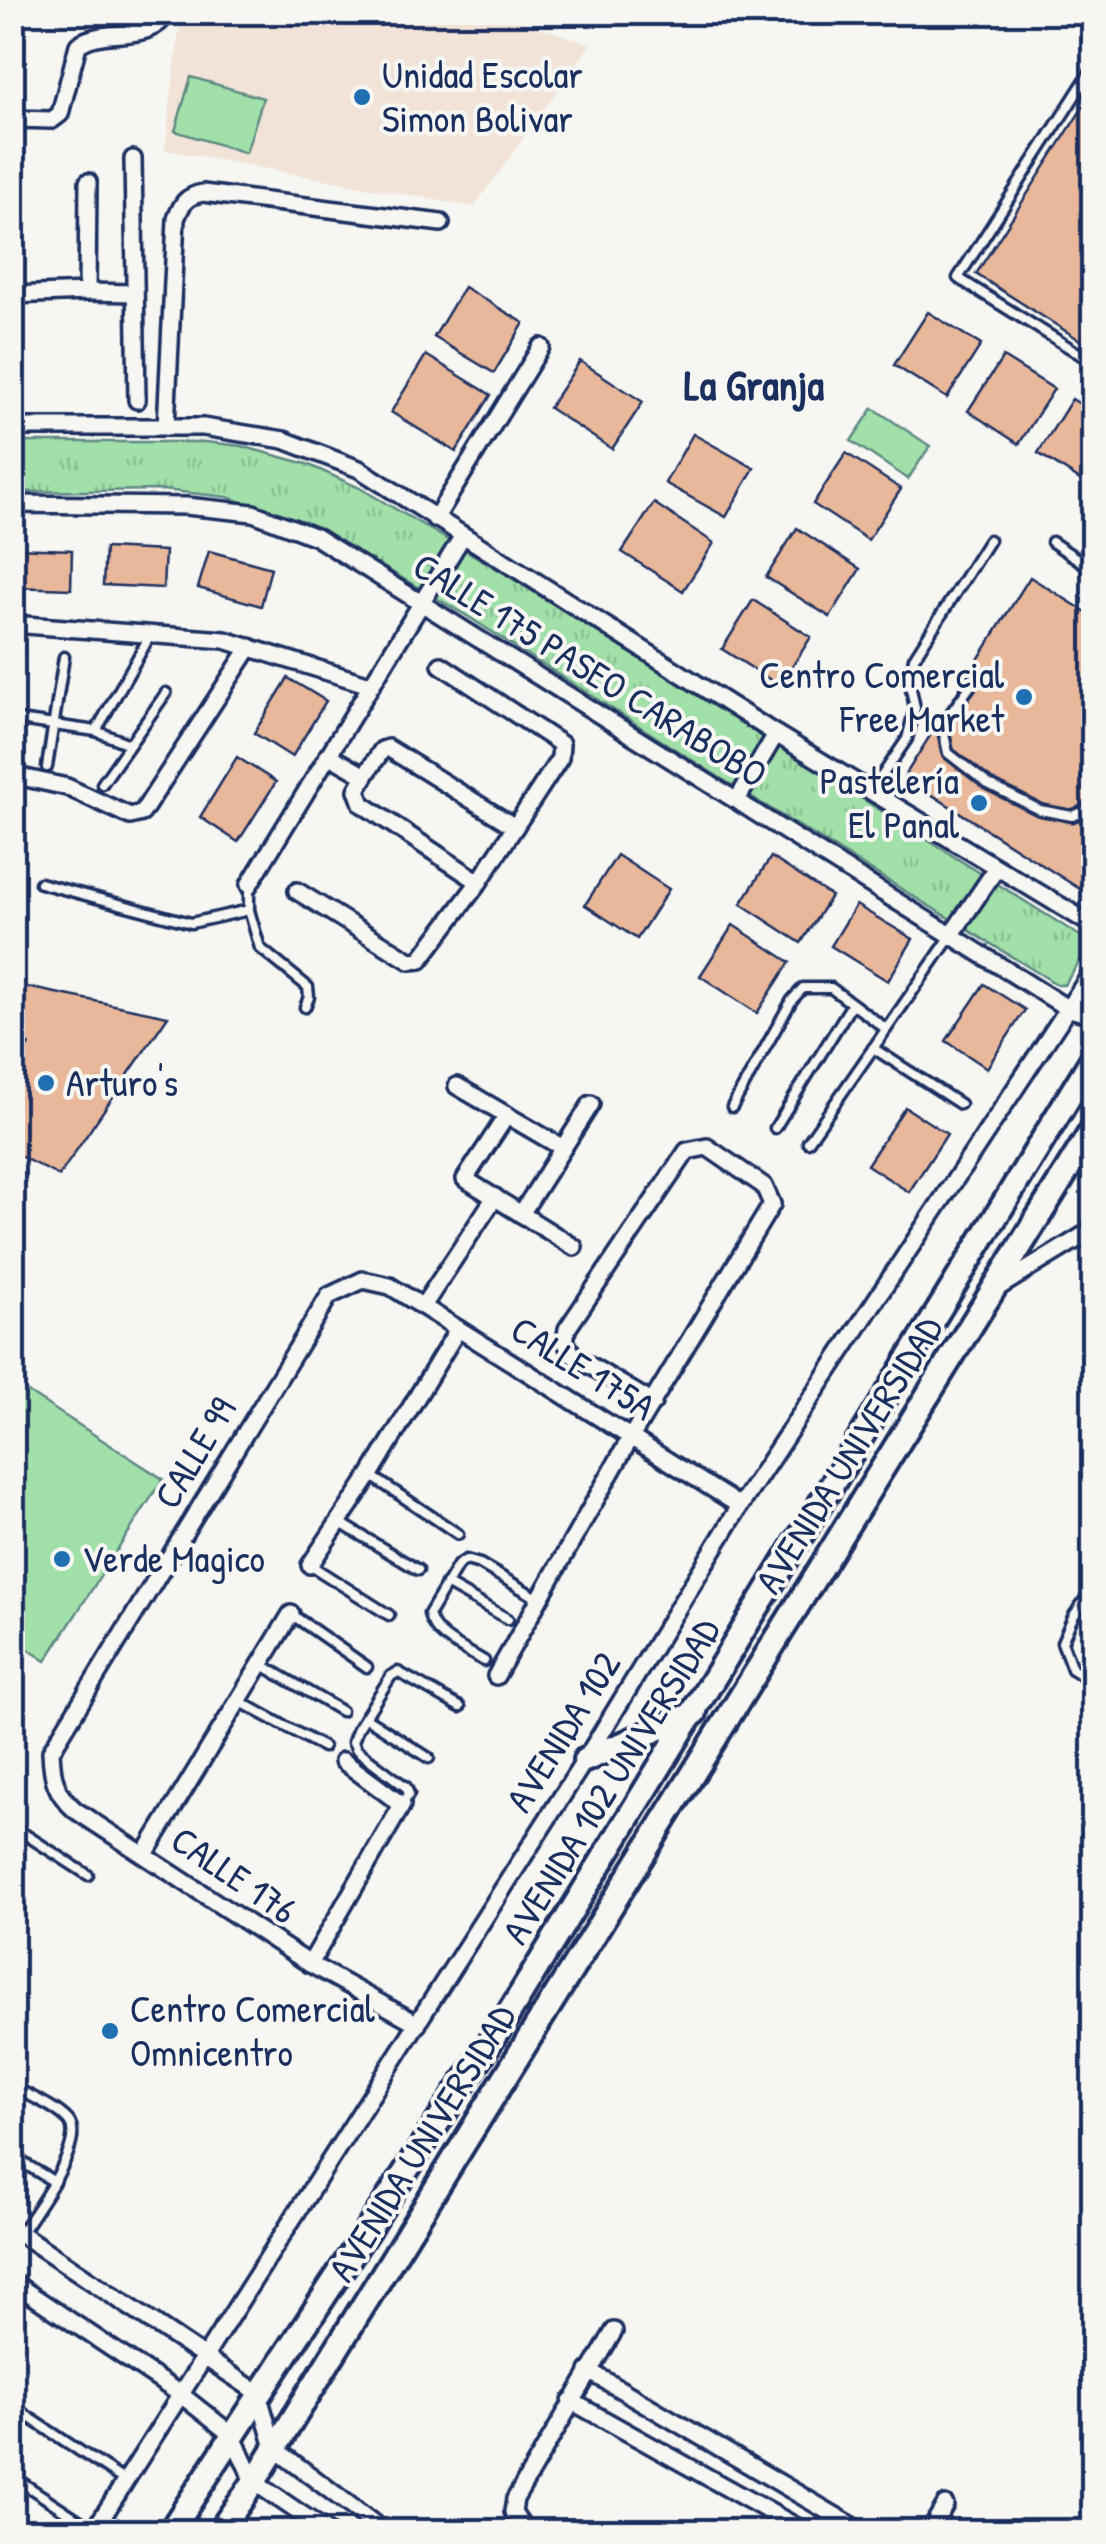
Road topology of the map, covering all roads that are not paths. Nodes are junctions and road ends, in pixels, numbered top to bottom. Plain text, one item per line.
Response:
1 (168, 12) edge
2 (1094, 66) edge
3 (12, 118) edge
4 (133, 158) dead end
5 (88, 182) dead end
6 (441, 223) dead end
7 (87, 292) junction
8 (135, 293) junction
9 (12, 295) edge
10 (542, 347) dead end
11 (1094, 363) edge
12 (137, 400) dead end
13 (12, 427) edge
14 (166, 427) junction
15 (12, 504) edge
16 (435, 519) junction
17 (462, 537) junction
18 (989, 540) dead end
19 (1052, 542) dead end
20 (1094, 570) edge
21 (420, 603) junction
22 (12, 624) edge
23 (150, 634) junction
24 (250, 647) junction
25 (16, 650) dead end
26 (64, 657) dead end
27 (441, 665) dead end
28 (977, 676) dead end
29 (12, 682) edge
30 (370, 685) junction
31 (166, 693) dead end
32 (12, 720) edge
33 (55, 727) junction
34 (96, 731) junction
35 (776, 734) junction
36 (129, 744) junction
37 (328, 755) junction
38 (46, 767) dead end
39 (12, 774) edge
40 (365, 776) junction
41 (102, 784) dead end
42 (871, 792) junction
43 (737, 800) junction
44 (1094, 807) edge
45 (515, 827) junction
46 (996, 868) junction
47 (40, 882) dead end
48 (479, 882) junction
49 (248, 885) joint
50 (297, 890) dead end
51 (248, 910) junction
52 (1094, 926) edge
53 (952, 934) junction
54 (1093, 972) edge
55 (852, 1004) junction
56 (305, 1007) dead end
57 (1067, 1008) junction
58 (1094, 1016) edge
59 (885, 1028) junction
60 (872, 1048) junction
61 (1094, 1056) edge
62 (457, 1086) dead end
63 (591, 1104) dead end
64 (960, 1104) dead end
65 (732, 1107) dead end
66 (507, 1116) junction
67 (1094, 1127) edge
68 (775, 1128) dead end
69 (808, 1142) dead end
70 (563, 1148) junction
71 (494, 1197) junction
72 (521, 1214) junction
73 (1092, 1229) edge
74 (574, 1247) dead end
75 (390, 1286) joint
76 (991, 1292) junction
77 (423, 1306) junction
78 (458, 1329) junction
79 (653, 1403) junction
80 (631, 1437) junction
81 (370, 1475) junction
82 (740, 1506) junction
83 (339, 1522) junction
84 (458, 1534) dead end
85 (310, 1565) joint
86 (418, 1570) dead end
87 (446, 1584) junction
88 (1094, 1586) edge
89 (538, 1599) junction
90 (291, 1614) joint
91 (389, 1616) dead end
92 (508, 1618) dead end
93 (484, 1661) dead end
94 (258, 1663) junction
95 (367, 1667) dead end
96 (496, 1676) dead end
97 (1094, 1683) edge
98 (237, 1700) junction
99 (460, 1707) dead end
100 (341, 1711) dead end
101 (695, 1713) junction
102 (365, 1717) junction
103 (323, 1746) dead end
104 (51, 1751) joint
105 (429, 1758) dead end
106 (585, 1760) junction
107 (343, 1762) dead end
108 (402, 1805) junction
109 (12, 1826) edge
110 (145, 1854) junction
111 (88, 1876) dead end
112 (310, 1964) junction
113 (418, 2024) junction
114 (12, 2086) edge
115 (12, 2156) edge
116 (53, 2182) junction
117 (17, 2230) edge
118 (12, 2282) edge
119 (614, 2330) dead end
120 (205, 2355) junction
121 (589, 2371) junction
122 (180, 2394) junction
123 (258, 2394) junction
124 (571, 2401) junction
125 (12, 2406) edge
126 (232, 2435) junction
127 (274, 2448) junction
128 (12, 2476) edge
129 (125, 2481) junction
130 (254, 2482) junction
131 (945, 2505) dead end
132 (93, 2531) edge
133 (170, 2532) edge
134 (220, 2532) edge
135 (328, 2532) edge
136 (385, 2532) edge
137 (527, 2532) edge
138 (806, 2532) edge
139 (863, 2532) edge
140 (929, 2532) edge

1 - 3 street
2 - 11 lane
4 - 8 street
5 - 7 street
6 - 14 street
7 - 8 street
7 - 9 street
8 - 12 street
10 - 16 street
13 - 14 street, CALLE 175 PASEO CARABOBO
14 - 16 street, CALLE 175 PASEO CARABOBO
15 - 21 street, CALLE 175 PASEO CARABOBO
16 - 17 street, CALLE 175 PASEO CARABOBO
17 - 21 street
17 - 35 street, CALLE 175 PASEO CARABOBO
18 - 42 lane
19 - 20 lane
21 - 30 street
21 - 43 street, CALLE 175 PASEO CARABOBO
22 - 23 street
23 - 24 street
23 - 34 lane
24 - 30 street
24 - 39 street
25 - 29 lane
26 - 33 lane
27 - 45 street
28 - 44 lane
30 - 37 street
31 - 36 lane
32 - 33 lane
33 - 34 lane
33 - 38 lane
34 - 36 lane
35 - 42 street, CALLE 175 PASEO CARABOBO
35 - 43 street
36 - 41 lane
37 - 40 street
37 - 49 street
40 - 45 street
40 - 48 street
42 - 46 street, CALLE 175 PASEO CARABOBO
43 - 53 street, CALLE 175 PASEO CARABOBO
45 - 48 street
46 - 52 street, CALLE 175 PASEO CARABOBO
46 - 53 street
47 - 51 lane
48 - 50 street
49 - 51 lane
51 - 56 lane
53 - 57 street, CALLE 175 PASEO CARABOBO
53 - 59 lane
54 - 57 street, AVENIDA 102
55 - 59 lane
55 - 65 lane
55 - 68 lane
57 - 58 street, CALLE 175 PASEO CARABOBO
57 - 82 street, AVENIDA 102
59 - 60 lane
60 - 64 lane
60 - 69 lane
61 - 101 main road, AVENIDA 102 UNIVERSIDAD
62 - 66 street
63 - 70 street
66 - 70 street
66 - 71 street
67 - 76 main road, AVENIDA UNIVERSIDAD
70 - 72 street
71 - 72 street
71 - 77 street
72 - 74 street
73 - 76 street
75 - 77 street, CALLE 175A
75 - 104 street, CALLE 99
76 - 127 main road, AVENIDA UNIVERSIDAD
77 - 78 street, CALLE 175A
78 - 80 street, CALLE 175A
78 - 81 street
79 - 79 street
79 - 80 street
80 - 82 street, CALLE 175A
80 - 89 street
81 - 83 street
81 - 84 lane
82 - 106 street, AVENIDA 102
83 - 85 street
83 - 86 lane
85 - 91 lane
87 - 89 lane
87 - 92 lane
87 - 93 lane
88 - 97 lane
89 - 96 street
90 - 94 street
90 - 95 lane
94 - 98 street
94 - 100 lane
98 - 103 lane
98 - 110 street
99 - 102 lane
101 - 106 main road
101 - 123 main road, AVENIDA 102 UNIVERSIDAD
102 - 105 lane
102 - 108 lane
104 - 110 street, CALLE 176
106 - 113 street, AVENIDA 102
107 - 108 street
108 - 112 street
109 - 111 lane
110 - 112 street, CALLE 176
112 - 113 street, CALLE 176
113 - 120 street, AVENIDA 102
114 - 116 lane
115 - 116 lane
116 - 117 lane
117 - 120 street
118 - 122 street
119 - 121 street
120 - 122 street, AVENIDA 102
120 - 123 street
121 - 124 street
121 - 139 street
122 - 126 street
122 - 129 street, AVENIDA 102
123 - 126 main road, AVENIDA 102 UNIVERSIDAD
123 - 127 street
124 - 137 street
124 - 138 street
125 - 129 lane
126 - 130 street
126 - 133 main road, AVENIDA 102 UNIVERSIDAD
127 - 130 main road, AVENIDA UNIVERSIDAD
127 - 136 street
128 - 132 lane
129 - 132 street, AVENIDA 102
130 - 134 main road, AVENIDA UNIVERSIDAD
130 - 135 street
131 - 140 street

